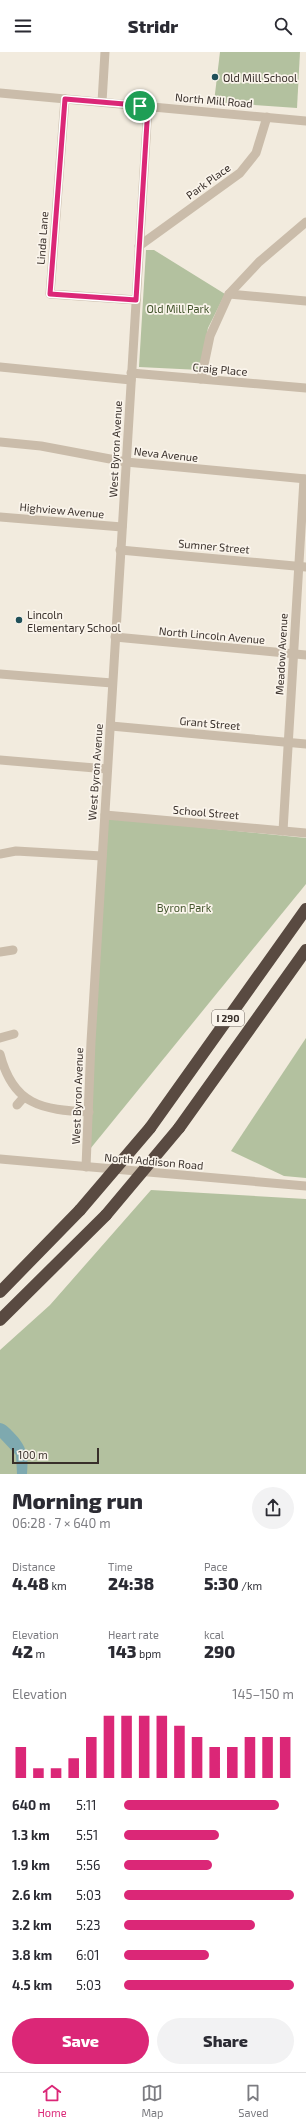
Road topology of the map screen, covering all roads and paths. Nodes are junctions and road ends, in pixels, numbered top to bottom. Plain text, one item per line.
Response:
1 (105, 52) edge
2 (0, 93) edge
3 (65, 99) junction
4 (102, 102) junction
5 (148, 106) junction
6 (267, 117) junction
7 (306, 121) edge
8 (306, 222) edge
9 (139, 246) junction
10 (229, 294) junction
11 (136, 300) junction
12 (306, 300) edge
13 (0, 367) edge
14 (131, 376) junction
15 (201, 379) junction
16 (306, 388) edge
17 (0, 442) edge
18 (126, 462) junction
19 (305, 479) edge
20 (0, 517) edge
21 (122, 527) junction
22 (120, 550) junction
23 (302, 566) edge
24 (115, 637) junction
25 (293, 654) junction
26 (306, 655) edge
27 (0, 674) edge
28 (112, 683) junction
29 (111, 726) junction
30 (288, 742) junction
31 (306, 744) edge
32 (0, 760) edge
33 (107, 769) junction
34 (104, 815) junction
35 (283, 831) junction
36 (306, 833) edge
37 (0, 854) edge
38 (102, 856) junction
39 (306, 909) edge
40 (14, 950) dead end
41 (306, 950) edge
42 (0, 952) edge
43 (14, 1034) dead end
44 (0, 1038) edge
45 (0, 1054) edge
46 (24, 1098) junction
47 (17, 1104) dead end
48 (89, 1112) junction
49 (0, 1159) edge
50 (86, 1167) junction
51 (306, 1186) edge
52 (0, 1292) edge
53 (0, 1320) edge

1 - 4 street
2 - 3 street, North Mill Road
3 - 4 street, North Mill Road
3 - 11 street, Linda Lane
4 - 5 street, North Mill Road
5 - 6 street, North Mill Road
5 - 9 street, West Byron Avenue
6 - 7 street, North Mill Road
6 - 9 street, Park Place
8 - 10 street
9 - 11 street, West Byron Avenue
10 - 12 street
10 - 15 street
11 - 14 street, West Byron Avenue
13 - 14 street, Craig Place
14 - 15 street, Craig Place
14 - 18 street, West Byron Avenue
15 - 16 street, Craig Place
17 - 18 street, Neva Avenue
18 - 19 street, Neva Avenue
18 - 21 street, West Byron Avenue
19 - 23 street, Meadow Avenue
20 - 21 street, Highview Avenue
21 - 22 street, West Byron Avenue
22 - 23 street, Sumner Street
22 - 24 street, West Byron Avenue
23 - 25 street, Meadow Avenue
24 - 25 street, North Lincoln Avenue
24 - 28 street, West Byron Avenue
25 - 26 street, North Lincoln Avenue
25 - 30 street, Meadow Avenue
27 - 28 street
28 - 29 street, West Byron Avenue
29 - 30 street, Grant Street
29 - 33 street, West Byron Avenue
30 - 31 street, Grant Street
30 - 35 street, Meadow Avenue
32 - 33 street
33 - 34 street, West Byron Avenue
34 - 35 street, School Street
34 - 38 street, West Byron Avenue
35 - 36 street, School Street
37 - 38 street
38 - 48 street, West Byron Avenue
39 - 52 highway, I 290, bridge
40 - 42 street
41 - 53 highway, I 290, bridge
43 - 44 street
45 - 46 street
46 - 47 street
46 - 48 street
48 - 50 street, West Byron Avenue
49 - 50 street, North Addison Road
50 - 51 street, North Addison Road

